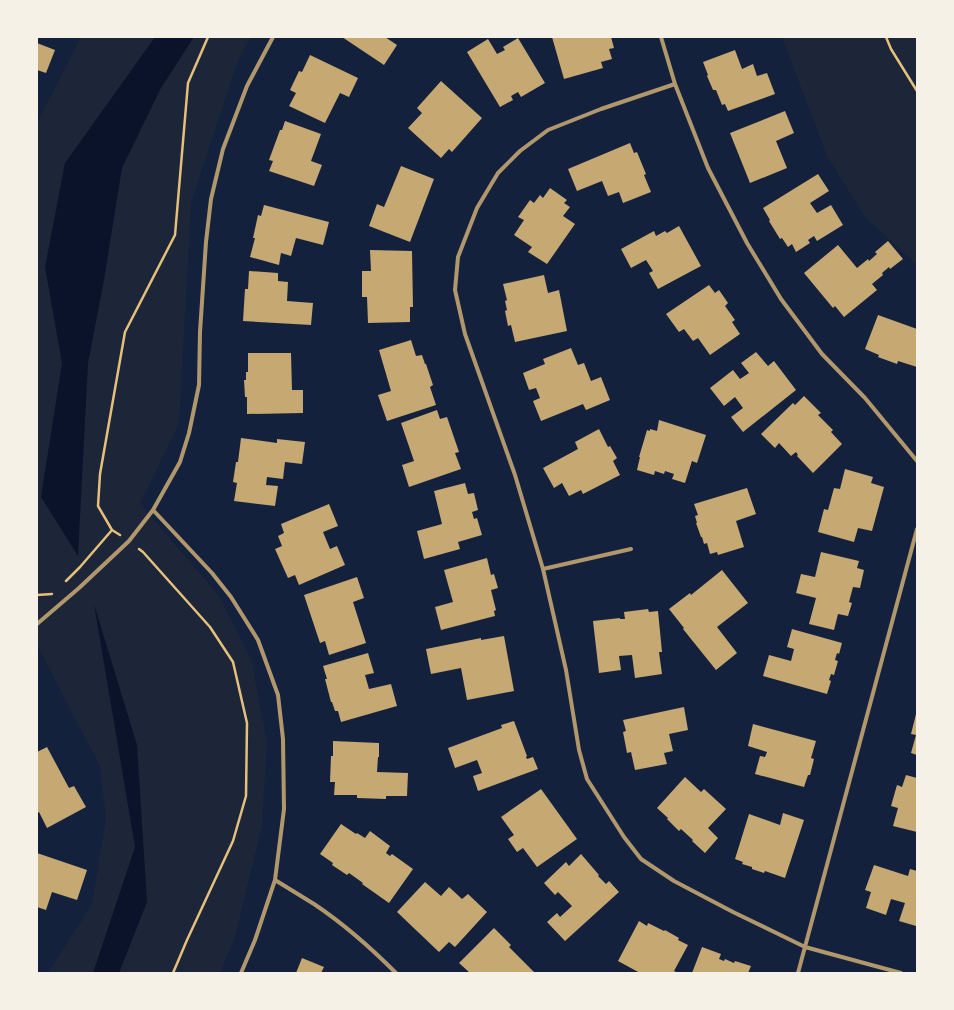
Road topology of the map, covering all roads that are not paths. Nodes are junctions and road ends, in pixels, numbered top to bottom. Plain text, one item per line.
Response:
1 (273, 37) edge
2 (661, 37) edge
3 (675, 84) junction
4 (917, 461) edge
5 (153, 510) junction
6 (917, 529) edge
7 (631, 549) dead end
8 (542, 569) junction
9 (37, 624) edge
10 (275, 880) junction
11 (805, 947) junction
12 (241, 973) edge
13 (396, 973) edge
14 (798, 973) edge
15 (901, 973) edge

1 - 5 street
2 - 3 street
3 - 4 street
3 - 8 street
5 - 9 street
5 - 10 street
6 - 11 street
7 - 8 street
8 - 11 street
10 - 12 street
10 - 13 street
11 - 14 street
11 - 15 street

